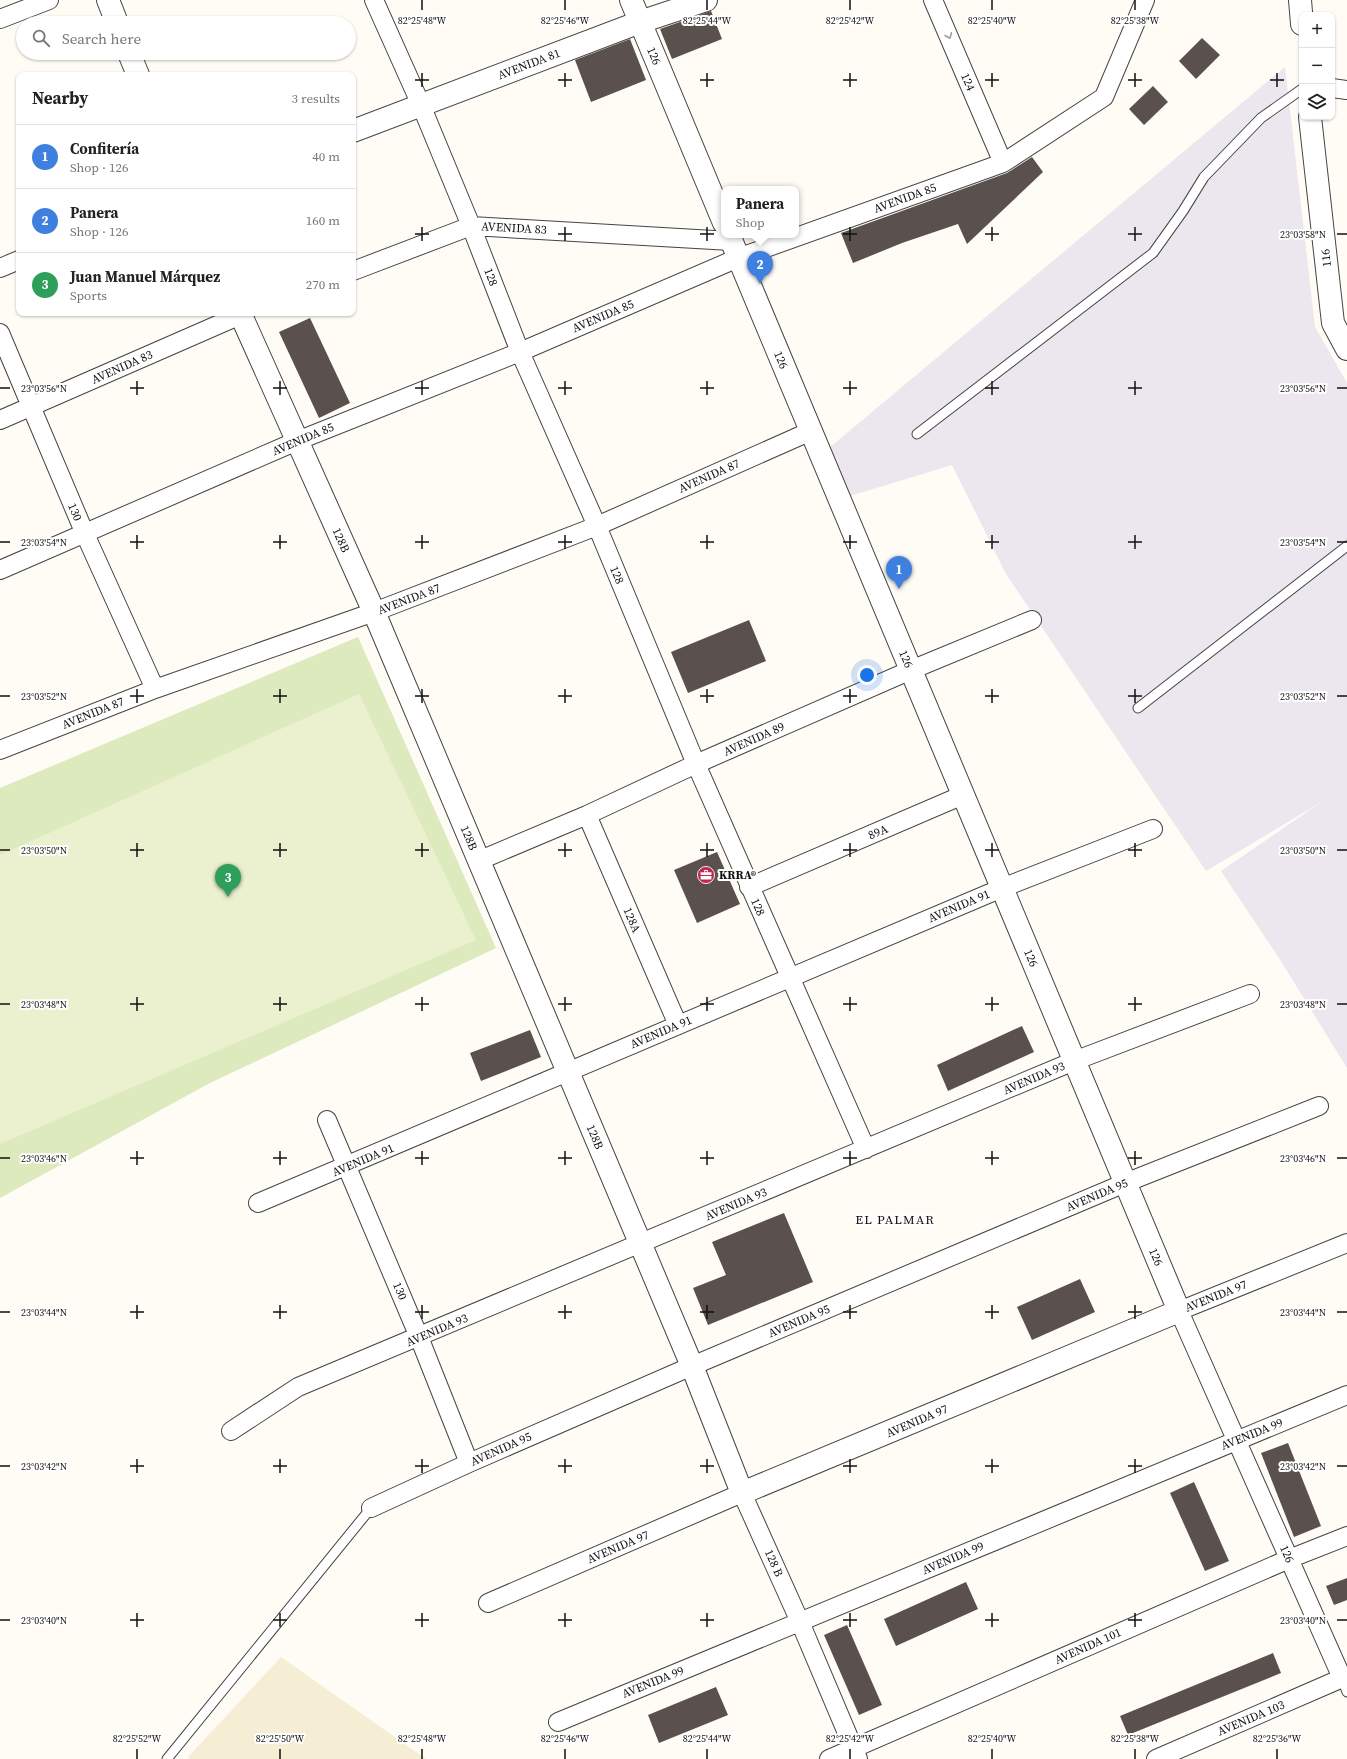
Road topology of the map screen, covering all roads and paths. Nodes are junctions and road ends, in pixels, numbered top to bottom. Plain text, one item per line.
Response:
1 (49, 0) edge
2 (108, 0) edge
3 (374, 0) edge
4 (631, 0) edge
5 (706, 0) edge
6 (933, 0) edge
7 (1145, 0) edge
8 (1300, 0) edge
9 (1301, 12) edge
10 (114, 16) edge
11 (0, 19) edge
12 (640, 22) junction
13 (132, 60) edge
14 (137, 72) edge
15 (1335, 88) edge
16 (1347, 90) edge
17 (1299, 91) edge
18 (421, 105) junction
19 (1310, 120) edge
20 (356, 130) edge
21 (1003, 163) junction
22 (721, 215) edge
23 (799, 220) edge
24 (471, 226) junction
25 (731, 239) edge
26 (16, 261) edge
27 (0, 268) edge
28 (356, 270) edge
29 (235, 316) edge
30 (243, 316) edge
31 (0, 333) edge
32 (1347, 349) edge
33 (520, 352) junction
34 (31, 407) junction
35 (0, 420) edge
36 (811, 431) junction
37 (917, 434) dead end
38 (297, 441) junction
39 (597, 526) junction
40 (85, 534) junction
41 (1347, 546) edge
42 (0, 570) edge
43 (374, 612) junction
44 (1032, 620) dead end
45 (911, 670) junction
46 (155, 689) junction
47 (1138, 708) dead end
48 (0, 750) edge
49 (696, 764) junction
50 (963, 795) junction
51 (587, 814) junction
52 (1153, 830) dead end
53 (478, 861) junction
54 (749, 887) junction
55 (1002, 888) junction
56 (789, 978) junction
57 (1250, 994) dead end
58 (678, 1025) junction
59 (1074, 1061) junction
60 (566, 1072) junction
61 (1319, 1106) dead end
62 (327, 1120) dead end
63 (866, 1148) junction
64 (348, 1166) junction
65 (1125, 1183) junction
66 (258, 1203) dead end
67 (1347, 1243) edge
68 (641, 1244) junction
69 (1179, 1311) junction
70 (419, 1337) junction
71 (692, 1366) junction
72 (1347, 1395) edge
73 (230, 1431) dead end
74 (1236, 1440) junction
75 (469, 1463) junction
76 (742, 1493) junction
77 (371, 1508) joint
78 (1347, 1536) edge
79 (1289, 1559) junction
80 (488, 1603) dead end
81 (800, 1622) junction
82 (1345, 1682) edge
83 (558, 1722) dead end
84 (855, 1754) edge
85 (167, 1759) edge
86 (829, 1759) edge
87 (1156, 1759) edge

1 - 11 street
2 - 10 street
3 - 18 street, 128
4 - 12 street, 126
5 - 12 street, AVENIDA 81
6 -> 21 street, 124
7 - 21 street, AVENIDA 85
8 - 9 street
12 - 18 street, AVENIDA 81
12 - 22 street, 126
13 - 14 street
15 - 16 street
17 - 37 lane
18 - 20 street, AVENIDA 81
18 - 24 street, 128
19 - 32 street, 116
21 - 23 street, AVENIDA 85
24 - 25 street, AVENIDA 83
24 - 28 street, AVENIDA 83
24 - 33 street, 128
25 - 33 street, AVENIDA 85
25 - 36 street, 126
26 - 27 street
29 - 34 street, AVENIDA 83
30 - 38 street, 128B
31 - 34 street, 130
33 - 38 street, AVENIDA 85
33 - 39 street, 128
34 - 35 street, AVENIDA 83
34 - 40 street, 130
36 - 39 street, AVENIDA 87
36 - 45 street, 126
38 - 40 street, AVENIDA 85
38 - 43 street, 128B
39 - 43 street, AVENIDA 87
39 - 49 street, 128
40 - 42 street, AVENIDA 85
40 - 46 street, 130
41 - 47 lane
43 - 46 street, AVENIDA 87
43 - 53 street, 128B
44 - 45 street, AVENIDA 89
45 - 49 street, AVENIDA 89
45 - 50 street, 126
46 - 48 street, AVENIDA 87
49 - 51 street, AVENIDA 89
49 - 54 street, 128
50 - 54 street, 89A
50 - 55 street, 126
51 - 53 street, AVENIDA 89
51 - 58 street, 128A
52 - 55 street, AVENIDA 91
53 - 60 street, 128B
54 - 56 street, 128
55 - 56 street, AVENIDA 91
55 - 59 street, 126
56 - 58 street, AVENIDA 91
56 - 63 street, 128
57 - 59 street, AVENIDA 93
58 - 60 street, AVENIDA 91
59 - 63 street, AVENIDA 93
59 - 65 street, 126
60 - 64 street, AVENIDA 91
60 - 68 street, 128B
61 - 65 street, AVENIDA 95
62 - 64 street, 130
63 - 68 street, AVENIDA 93
64 - 66 street, AVENIDA 91
64 - 70 street, 130
65 - 69 street, 126
65 - 71 street, AVENIDA 95
67 - 69 street, AVENIDA 97
68 - 70 street, AVENIDA 93
68 - 71 street, 128B
69 - 74 street, 126
69 - 76 street, AVENIDA 97
70 - 73 street, AVENIDA 93
70 - 75 street, 130
71 - 75 street, AVENIDA 95
71 - 76 street, 128 B
72 - 74 street, AVENIDA 99
74 - 79 street, 126
74 - 81 street, AVENIDA 99
75 - 77 street, AVENIDA 95
76 - 80 street, AVENIDA 97
76 - 81 street, 128 B
77 - 85 lane
78 - 79 street, AVENIDA 101
79 - 82 street, 126
79 - 84 street, AVENIDA 101
81 - 83 street, AVENIDA 99
81 - 84 street, 128 B
82 - 87 street, AVENIDA 103
84 - 86 street, AVENIDA 101

